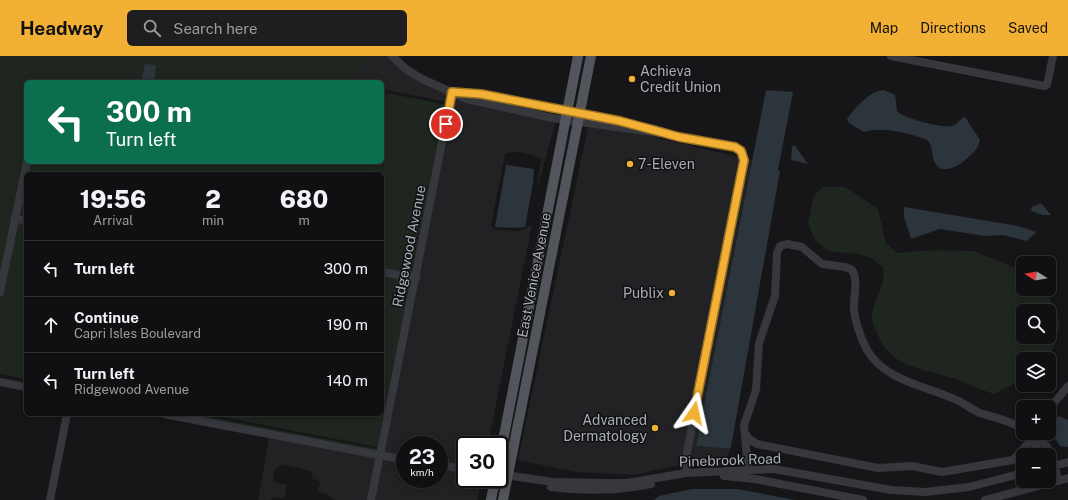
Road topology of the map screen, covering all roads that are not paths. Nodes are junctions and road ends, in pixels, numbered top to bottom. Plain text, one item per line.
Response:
1 (392, 56) edge
2 (578, 56) edge
3 (591, 56) edge
4 (891, 56) edge
5 (1053, 56) edge
6 (452, 92) junction
7 (567, 115) junction
8 (579, 117) junction
9 (24, 176) edge
10 (15, 218) junction
11 (24, 220) edge
12 (544, 234) junction
13 (384, 272) edge
14 (416, 278) junction
15 (0, 292) edge
16 (531, 299) junction
17 (541, 308) junction
18 (532, 357) junction
19 (0, 382) edge
20 (1068, 386) edge
21 (24, 387) edge
22 (1056, 401) edge
23 (67, 416) edge
24 (174, 416) edge
25 (1016, 425) edge
26 (745, 432) junction
27 (504, 436) edge
28 (1029, 440) edge
29 (1040, 440) edge
30 (757, 444) junction
31 (1048, 448) edge
32 (748, 451) junction
33 (380, 456) junction
34 (508, 458) edge
35 (396, 459) edge
36 (1068, 462) edge
37 (1056, 465) edge
38 (748, 470) junction
39 (686, 473) junction
40 (1016, 475) edge
41 (508, 476) edge
42 (1056, 476) edge
43 (1068, 478) edge
44 (1058, 481) joint
45 (578, 486) junction
46 (493, 488) edge
47 (503, 488) edge
48 (1026, 488) edge
49 (50, 500) edge
50 (371, 500) edge
51 (491, 500) edge
52 (503, 500) edge
53 (863, 500) edge
54 (985, 500) edge

1 - 6 street
2 - 7 main road, East Venice Avenue
3 - 8 main road, East Venice Avenue
4 - 5 street
6 - 7 street
6 - 14 street, Ridgewood Avenue
7 - 8 street
7 - 12 main road, East Venice Avenue
8 - 17 main road, East Venice Avenue
8 - 39 street
9 - 10 street
10 - 11 street
10 - 15 street
12 - 16 main road, East Venice Avenue
12 - 17 main road
13 - 14 street
14 - 33 street, Ridgewood Avenue
16 - 18 main road
16 - 27 main road, East Venice Avenue
17 - 18 main road, East Venice Avenue
18 - 34 main road, East Venice Avenue
19 - 21 street
20 - 22 street
23 - 49 street
24 - 33 street
25 - 26 street
26 - 30 street
26 - 32 street
28 - 30 street
29 - 31 street
30 - 32 street
32 - 38 street
33 - 35 street
33 - 50 street, Ridgewood Avenue
36 - 37 street
38 - 39 street, Pinebrook Road
38 - 40 street, Pinebrook Road
39 - 45 street, Pinebrook Road
41 - 45 street, Pinebrook Road
42 - 44 street
43 - 44 street
45 - 53 street, Pinebrook Road
46 - 51 main road
47 - 52 main road, East Venice Avenue
48 - 54 street

